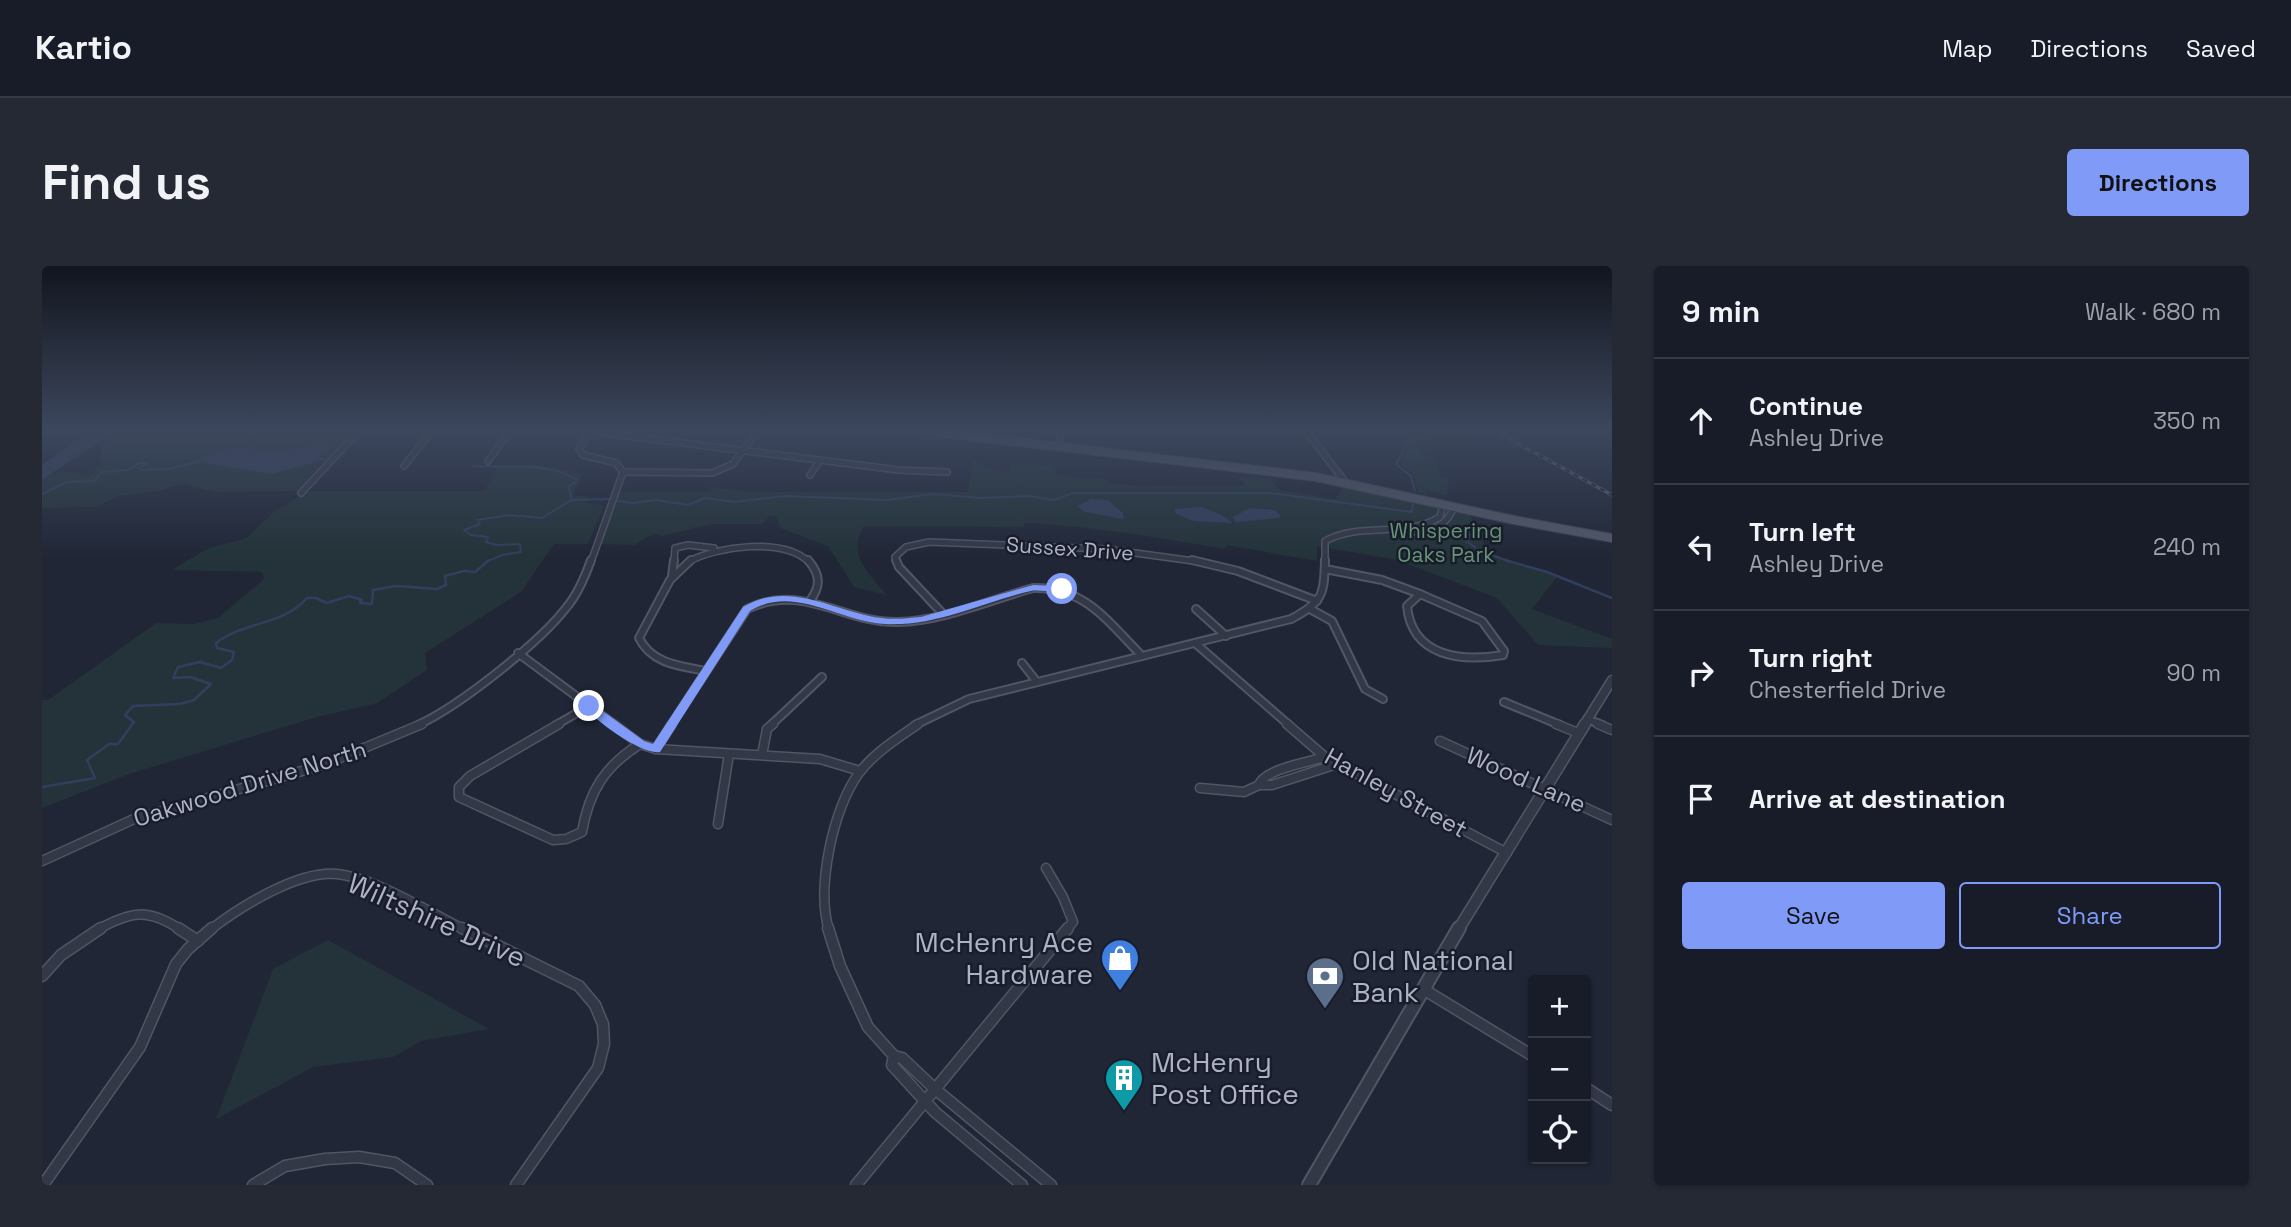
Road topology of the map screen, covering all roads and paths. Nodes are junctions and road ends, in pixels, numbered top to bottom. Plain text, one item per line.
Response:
1 (319, 474) edge
2 (622, 474) edge
3 (1294, 474) edge
4 (1339, 474) edge
5 (1346, 483) junction
6 (301, 493) dead end
7 (1443, 504) junction
8 (1454, 507) junction
9 (1384, 529) junction
10 (1612, 538) edge
11 (721, 550) junction
12 (1325, 569) junction
13 (672, 577) junction
14 (1420, 594) junction
15 (1317, 601) junction
16 (809, 602) junction
17 (1196, 609) dead end
18 (1310, 609) junction
19 (943, 614) junction
20 (1226, 636) junction
21 (1195, 643) junction
22 (518, 653) junction
23 (1142, 656) junction
24 (1022, 663) dead end
25 (706, 671) junction
26 (822, 677) dead end
27 (1612, 680) edge
28 (1037, 682) junction
29 (1383, 699) dead end
30 (1504, 702) dead end
31 (589, 706) junction
32 (1587, 719) junction
33 (1612, 730) edge
34 (1578, 733) junction
35 (1440, 741) dead end
36 (640, 744) junction
37 (656, 749) junction
38 (729, 754) junction
39 (762, 755) junction
40 (1325, 757) junction
41 (1337, 764) junction
42 (860, 771) junction
43 (1259, 785) junction
44 (1200, 788) dead end
45 (1543, 788) junction
46 (1612, 820) edge
47 (718, 824) dead end
48 (1507, 853) junction
49 (42, 861) edge
50 (1046, 868) dead end
51 (198, 941) junction
52 (42, 976) edge
53 (1422, 988) junction
54 (1528, 1053) edge
55 (894, 1056) junction
56 (935, 1089) junction
57 (1591, 1091) edge
58 (925, 1102) junction
59 (1612, 1105) edge
60 (43, 1185) edge
61 (253, 1185) edge
62 (427, 1185) edge
63 (516, 1185) edge
64 (856, 1185) edge
65 (1022, 1185) edge
66 (1051, 1185) edge
67 (1309, 1185) edge

1 - 6 street
2 - 22 street, Oakwood Drive North
3 - 5 main road
4 - 5 street
5 - 7 main road
7 - 8 main road
7 - 9 street
8 - 9 street
8 - 10 main road
9 - 12 street
11 - 13 street
11 - 13 street
11 - 16 street
12 - 14 street
12 - 15 street
13 - 25 street
14 - 14 street
15 - 18 street
15 - 19 street, Sussex Drive
16 - 19 street
16 - 25 street
17 - 20 street
18 - 20 street
18 - 29 street
19 - 23 street
20 - 21 street
21 - 23 street
21 - 40 street, Hanley Street
22 - 31 street
22 - 49 street, Oakwood Drive North
23 - 28 street
24 - 28 street
25 - 37 street
26 - 39 street
27 - 32 street
28 - 42 street
30 - 34 street
31 - 36 street
31 - 36 street
32 - 33 street
32 - 34 street
34 - 45 street
35 - 45 street, Wood Lane
36 - 37 street
37 - 38 street
38 - 39 street
38 - 47 street
39 - 42 street
40 - 41 street, Hanley Street
40 - 43 street
41 - 43 street
41 - 48 street, Hanley Street
42 - 55 street
43 - 44 street
45 - 46 street, Wood Lane
45 - 48 street
48 - 53 street
50 - 56 street
51 - 52 street
51 - 60 street, Wiltshire Drive
51 - 63 street, Wiltshire Drive
53 - 54 street
53 - 67 street
55 - 56 street
55 - 58 street
56 - 58 street
56 - 66 street
57 - 59 street
58 - 64 street
58 - 65 street
61 - 62 street

